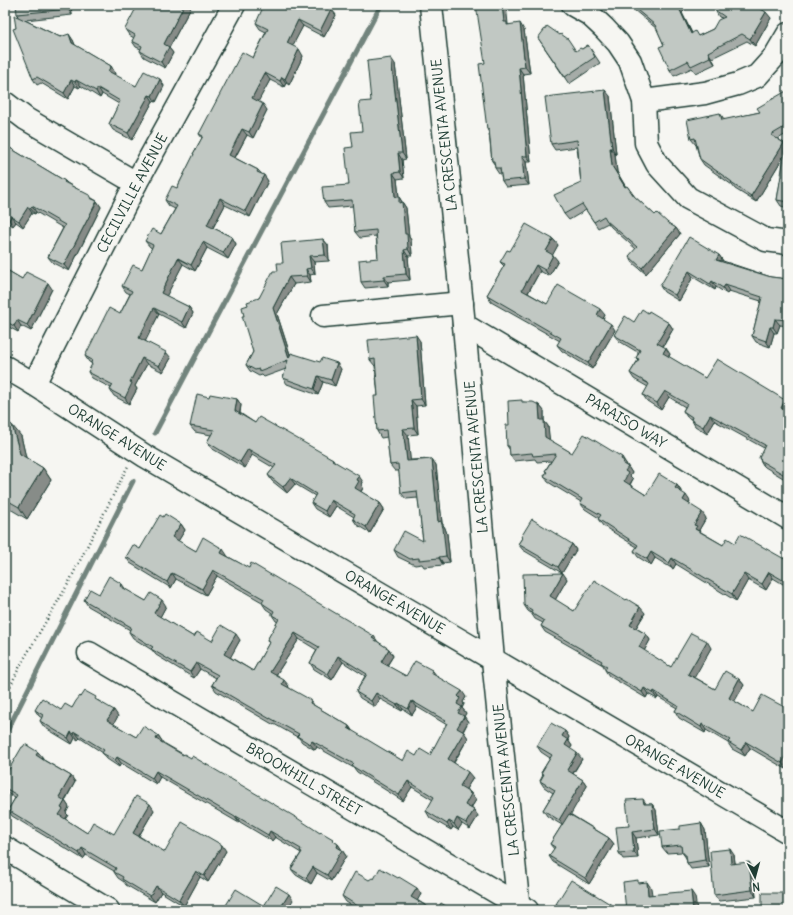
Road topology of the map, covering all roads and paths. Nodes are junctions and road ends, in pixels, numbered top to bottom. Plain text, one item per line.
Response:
1 (234, 5) edge
2 (430, 5) edge
3 (573, 5) edge
4 (788, 34) edge
5 (644, 101) junction
6 (5, 103) edge
7 (136, 183) junction
8 (788, 243) edge
9 (462, 303) junction
10 (323, 316) dead end
11 (464, 325) junction
12 (5, 367) edge
13 (34, 384) junction
14 (136, 450) junction
15 (788, 518) edge
16 (89, 653) dead end
17 (493, 660) junction
18 (5, 697) edge
19 (788, 832) edge
20 (5, 848) edge
21 (522, 908) edge
22 (108, 910) edge

1 - 7 street, CECILVILLE AVENUE
2 - 9 street, LA CRESCENTA AVENUE
3 - 5 street
4 - 5 street
5 - 8 street
6 - 7 street
7 - 13 street, CECILVILLE AVENUE
9 - 10 street
9 - 11 street, LA CRESCENTA AVENUE
11 - 15 street, PARAISO WAY
11 - 17 street, LA CRESCENTA AVENUE
12 - 13 street, ORANGE AVENUE
13 - 14 street, ORANGE AVENUE
14 - 17 street, ORANGE AVENUE
14 - 18 path
16 - 21 street, BROOKHILL STREET
17 - 19 street, ORANGE AVENUE
17 - 21 street, LA CRESCENTA AVENUE
20 - 22 street

